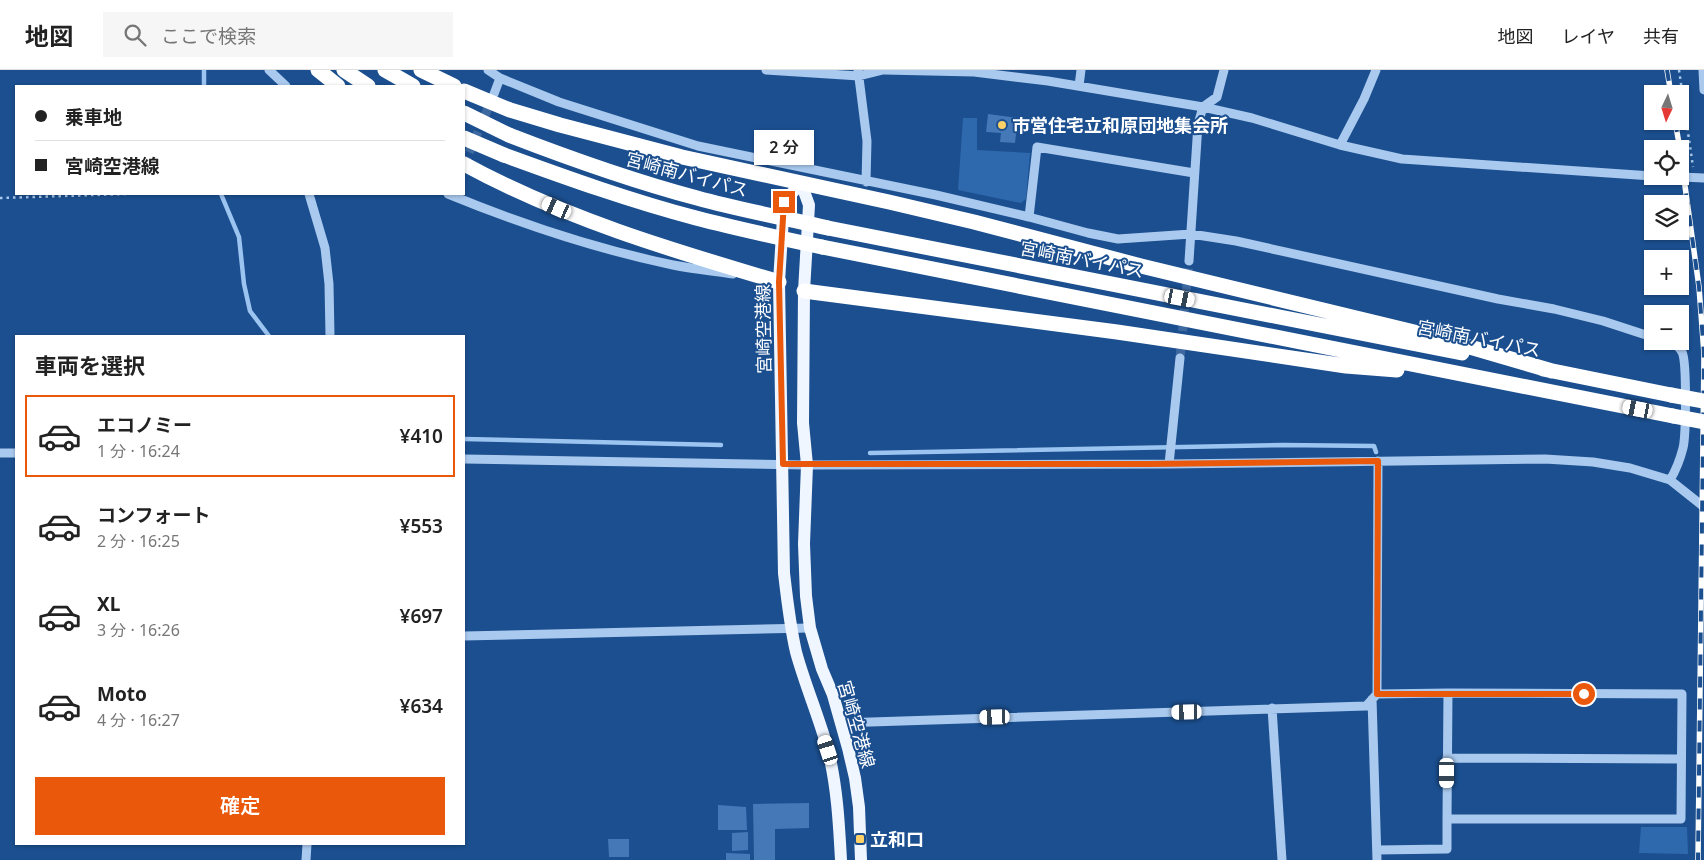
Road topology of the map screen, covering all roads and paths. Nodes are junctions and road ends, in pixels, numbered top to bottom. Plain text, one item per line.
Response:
1 (269, 70) edge
2 (318, 70) edge
3 (344, 70) edge
4 (385, 70) edge
5 (421, 70) edge
6 (488, 70) edge
7 (766, 70) edge
8 (883, 70) edge
9 (1081, 70) edge
10 (1224, 70) edge
11 (1376, 70) edge
12 (1679, 70) edge
13 (1703, 70) edge
14 (974, 71) edge
15 (858, 73) edge
16 (500, 78) junction
17 (285, 85) edge
18 (337, 85) edge
19 (366, 85) edge
20 (411, 85) edge
21 (452, 85) edge
22 (1079, 86) junction
23 (1704, 90) edge
24 (465, 91) edge
25 (494, 94) tunnel mouth
26 (1203, 107) junction
27 (465, 113) edge
28 (465, 138) edge
29 (1340, 145) junction
30 (465, 165) edge
31 (1194, 174) junction
32 (1644, 175) edge
33 (1699, 178) edge
34 (866, 182) junction
35 (801, 183) junction
36 (94, 195) edge
37 (309, 195) edge
38 (452, 195) edge
39 (0, 198) edge
40 (1029, 217) junction
41 (1191, 234) junction
42 (1189, 262) tunnel mouth
43 (779, 282) junction
44 (804, 291) junction
45 (780, 324) junction
46 (804, 326) junction
47 (330, 335) edge
48 (1644, 335) edge
49 (1680, 350) edge
50 (1180, 358) tunnel mouth
51 (1552, 371) junction
52 (1476, 377) junction
53 (1704, 401) edge
54 (1704, 422) edge
55 (0, 453) edge
56 (15, 453) edge
57 (465, 459) edge
58 (1378, 461) junction
59 (783, 464) junction
60 (1169, 464) junction
61 (807, 465) junction
62 (1670, 480) junction
63 (1704, 507) edge
64 (792, 628) junction
65 (810, 628) junction
66 (465, 636) edge
67 (1448, 693) junction
68 (1375, 696) junction
69 (1272, 708) junction
70 (840, 723) junction
71 (1448, 758) junction
72 (1681, 759) junction
73 (1447, 818) junction
74 (307, 845) edge
75 (1377, 850) junction
76 (306, 860) edge
77 (841, 860) edge
78 (861, 860) edge
79 (1282, 860) edge
80 (1377, 860) edge

1 - 17 street
2 - 18 highway
3 - 19 highway
4 - 20 highway
5 - 21 highway
6 - 16 street
7 - 15 street
8 - 14 street
8 - 15 street
9 - 22 street
10 - 26 street
11 - 29 street
12 - 33 path
13 - 23 street
14 - 22 street
15 - 34 street
16 - 25 street
16 - 34 street
22 - 26 street
24 - 35 highway
26 - 29 street
26 - 31 street
27 - 51 highway, 宮崎南バイパス, bridge
28 - 52 highway, bridge
29 - 32 street
30 - 43 highway
31 - 40 street
31 - 41 street
34 - 40 street
35 - 43 main road, 宮崎空港線
35 - 44 main road, 宮崎空港線
35 - 51 highway
36 - 39 path
37 - 47 street
38 - 43 street
40 - 41 street
41 - 42 street
41 - 48 street
43 - 45 main road, 宮崎空港線
44 - 46 main road, 宮崎空港線
44 - 52 highway
45 - 46 main road
45 - 59 main road, 宮崎空港線
46 - 61 main road, 宮崎空港線
49 - 62 street
50 - 60 street
51 - 53 highway, 宮崎南バイパス, bridge
52 - 54 highway, bridge
55 - 56 street
57 - 59 street
58 - 60 street
58 - 62 street
58 - 68 street
59 - 61 street
59 - 64 main road, 宮崎空港線
60 - 61 street
61 - 65 main road, 宮崎空港線
62 - 63 street
64 - 65 street
64 - 66 street
64 - 77 main road, 宮崎空港線
65 - 70 main road, 宮崎空港線
67 - 68 street
67 - 71 street
67 - 72 street
68 - 69 street
68 - 75 street
69 - 70 street
69 - 79 street
70 - 78 main road, 宮崎空港線
71 - 72 street
71 - 73 street
72 - 73 street
73 - 75 street
74 - 76 street
75 - 80 street

